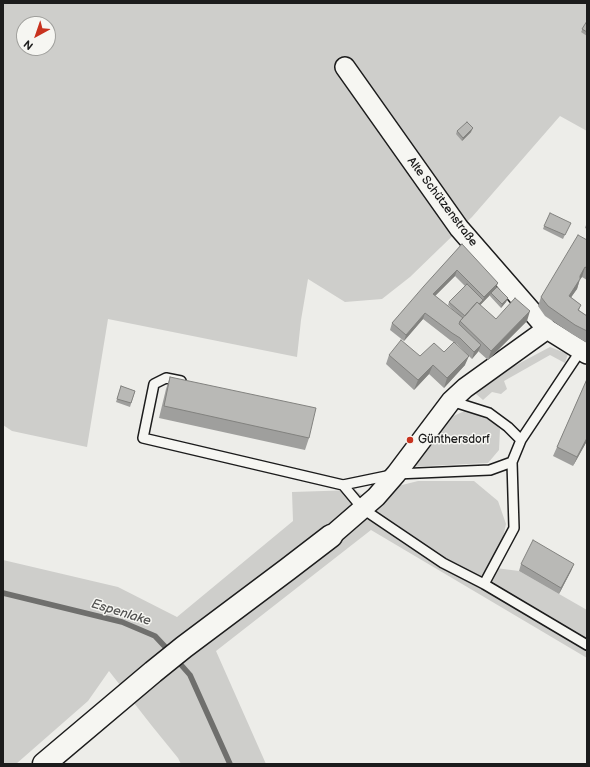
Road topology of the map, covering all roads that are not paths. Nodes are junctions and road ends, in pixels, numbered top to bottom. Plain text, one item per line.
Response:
1 (345, 67) dead end
2 (546, 329) junction
3 (584, 352) edge
4 (189, 383) edge
5 (451, 401) junction
6 (521, 440) junction
7 (512, 462) junction
8 (392, 478) junction
9 (343, 485) junction
10 (369, 503) junction
11 (337, 530) joint
12 (484, 584) junction
13 (587, 645) edge
14 (44, 764) edge

1 - 2 street, Alte Schützenstraße
2 - 3 street, Alte Schützenstraße
2 - 5 street
3 - 6 lane
4 - 9 lane
5 - 6 lane
5 - 8 street
6 - 7 lane
7 - 8 lane
7 - 12 lane
8 - 9 lane
8 - 10 street
9 - 10 lane
10 - 11 street
10 - 12 lane
11 - 14 street
12 - 13 lane

